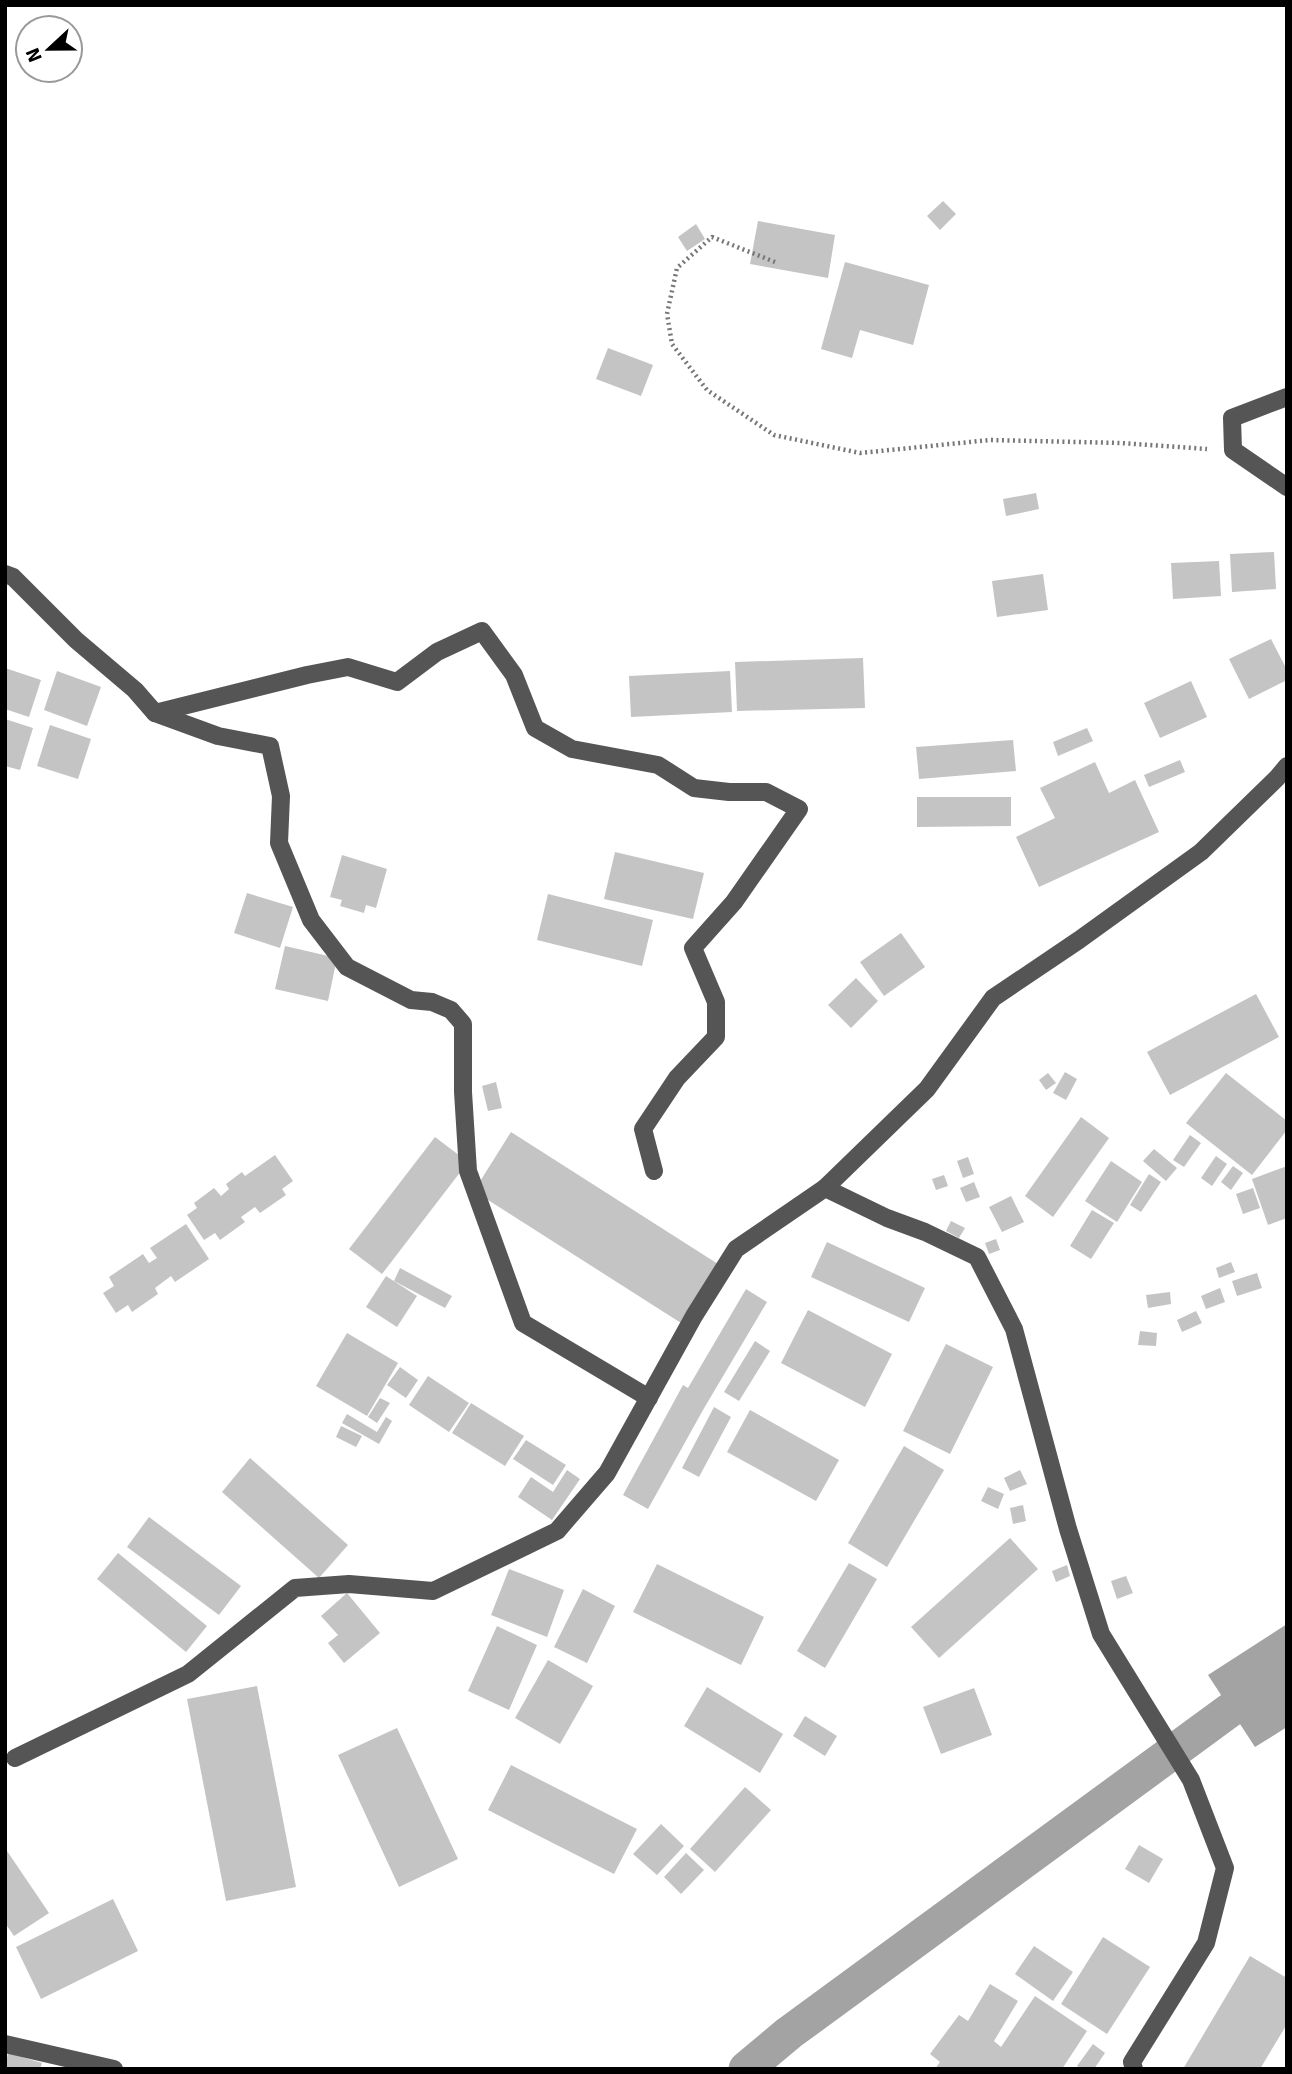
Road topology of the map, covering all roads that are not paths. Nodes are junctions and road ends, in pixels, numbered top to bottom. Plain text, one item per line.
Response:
1 (1287, 397) edge
2 (1287, 487) edge
3 (5, 574) edge
4 (155, 713) junction
5 (1287, 766) edge
6 (654, 1171) dead end
7 (825, 1188) junction
8 (649, 1398) junction
9 (15, 1758) dead end
10 (5, 2044) edge
11 (114, 2069) edge
12 (1133, 2069) edge

1 - 2 street
3 - 4 street
4 - 6 street
4 - 8 street
5 - 7 street
7 - 8 street
7 - 12 street
8 - 9 street
10 - 11 street

